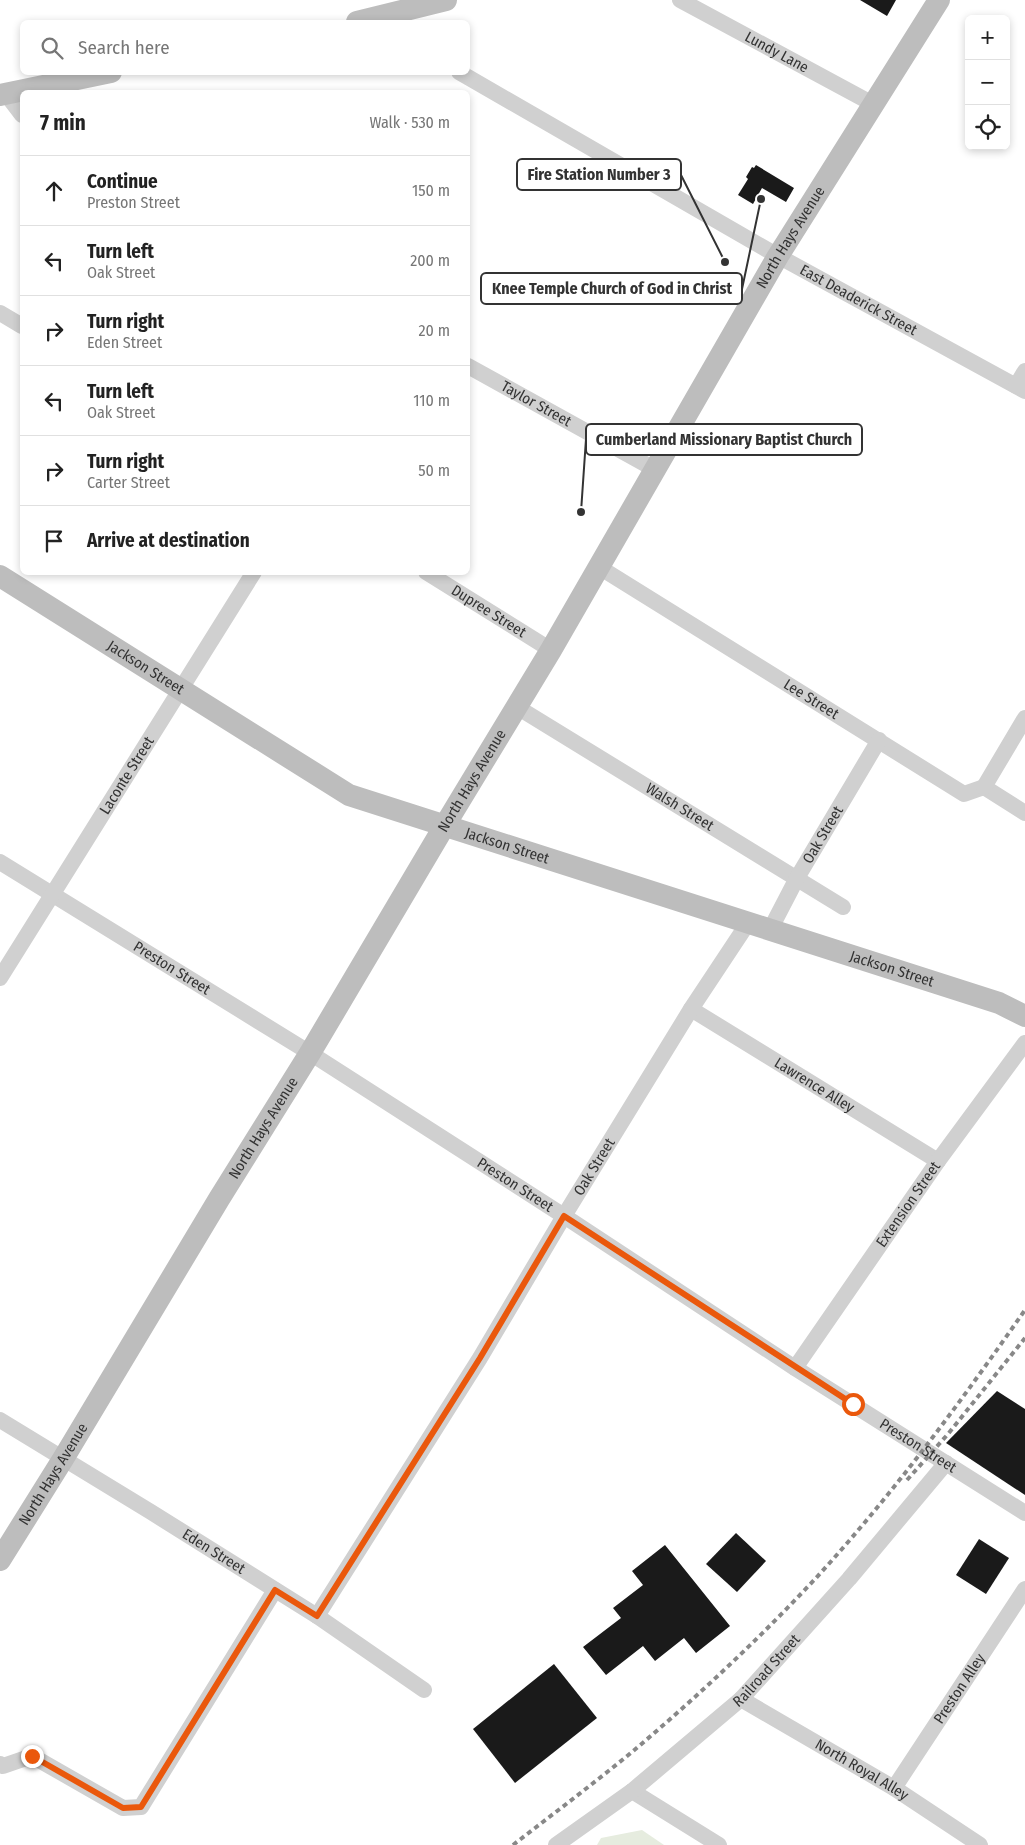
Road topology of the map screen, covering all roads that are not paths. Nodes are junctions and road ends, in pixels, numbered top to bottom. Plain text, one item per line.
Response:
1 (446, 0) edge
2 (680, 0) edge
3 (939, 0) edge
4 (373, 20) edge
5 (96, 75) edge
6 (464, 75) edge
7 (23, 90) edge
8 (20, 91) edge
9 (3, 94) edge
10 (873, 104) junction
11 (20, 113) edge
12 (778, 256) junction
13 (0, 312) edge
14 (20, 325) edge
15 (470, 367) edge
16 (1025, 371) edge
17 (1020, 389) edge
18 (656, 470) junction
19 (599, 568) junction
20 (252, 575) edge
21 (431, 575) edge
22 (0, 576) edge
23 (551, 650) junction
24 (181, 690) junction
25 (517, 707) junction
26 (1025, 718) edge
27 (879, 740) junction
28 (984, 788) junction
29 (1025, 813) edge
30 (445, 824) junction
31 (0, 862) edge
32 (797, 878) junction
33 (52, 894) junction
34 (842, 907) dead end
35 (748, 923) junction
36 (770, 930) junction
37 (0, 978) edge
38 (691, 1009) junction
39 (1025, 1016) edge
40 (1025, 1043) edge
41 (310, 1053) junction
42 (938, 1161) junction
43 (564, 1216) junction
44 (795, 1368) junction
45 (0, 1420) edge
46 (63, 1459) junction
47 (946, 1463) junction
48 (1025, 1513) edge
49 (0, 1560) edge
50 (1025, 1588) edge
51 (275, 1590) junction
52 (317, 1616) junction
53 (424, 1690) dead end
54 (741, 1699) junction
55 (0, 1764) edge
56 (894, 1788) junction
57 (632, 1791) junction
58 (556, 1845) edge
59 (718, 1845) edge
60 (980, 1845) edge

1 - 4 street
2 - 10 street, Lundy Lane
3 - 10 street, North Hays Avenue
5 - 7 street
6 - 12 street, East Deaderick Street
8 - 9 street
9 - 11 street
10 - 12 street, North Hays Avenue
12 - 17 street, East Deaderick Street
12 - 18 street, North Hays Avenue
13 - 14 street
15 - 18 street, Taylor Street
16 - 17 street
18 - 19 street, North Hays Avenue
19 - 23 street, North Hays Avenue
19 - 27 street, Lee Street
20 - 24 street, Laconte Street
21 - 23 street, Dupree Street
22 - 24 street, Jackson Street
23 - 25 street, North Hays Avenue
24 - 30 street, Jackson Street
24 - 33 street, Laconte Street
25 - 30 street, North Hays Avenue
25 - 32 street, Walsh Street
26 - 28 street
27 - 28 street, Lee Street
27 - 32 street, Oak Street
28 - 29 street
30 - 35 street, Jackson Street
30 - 41 street, North Hays Avenue
31 - 33 street, Preston Street
32 - 34 street, Walsh Street
32 - 36 street, Oak Street
33 - 37 street, Laconte Street
33 - 41 street, Preston Street
35 - 36 street, Jackson Street
35 - 38 street, Oak Street
36 - 39 street, Jackson Street
38 - 42 street, Lawrence Alley
38 - 43 street, Oak Street
40 - 42 street, Extension Street
41 - 43 street, Preston Street
41 - 46 street, North Hays Avenue
42 - 44 street, Extension Street
43 - 44 street, Preston Street
43 - 52 street, Oak Street
44 - 47 street, Preston Street
45 - 46 street, Eden Street
46 - 49 street, North Hays Avenue
46 - 51 street, Eden Street
47 - 48 street, Preston Street
47 - 54 street, Railroad Street
50 - 56 street, Preston Alley
51 - 52 street, Eden Street
51 - 55 street
52 - 53 street, Eden Street
54 - 56 street, North Royal Alley
54 - 57 street, Railroad Street
56 - 60 street, North Royal Alley
57 - 58 street, Railroad Street
57 - 59 street

